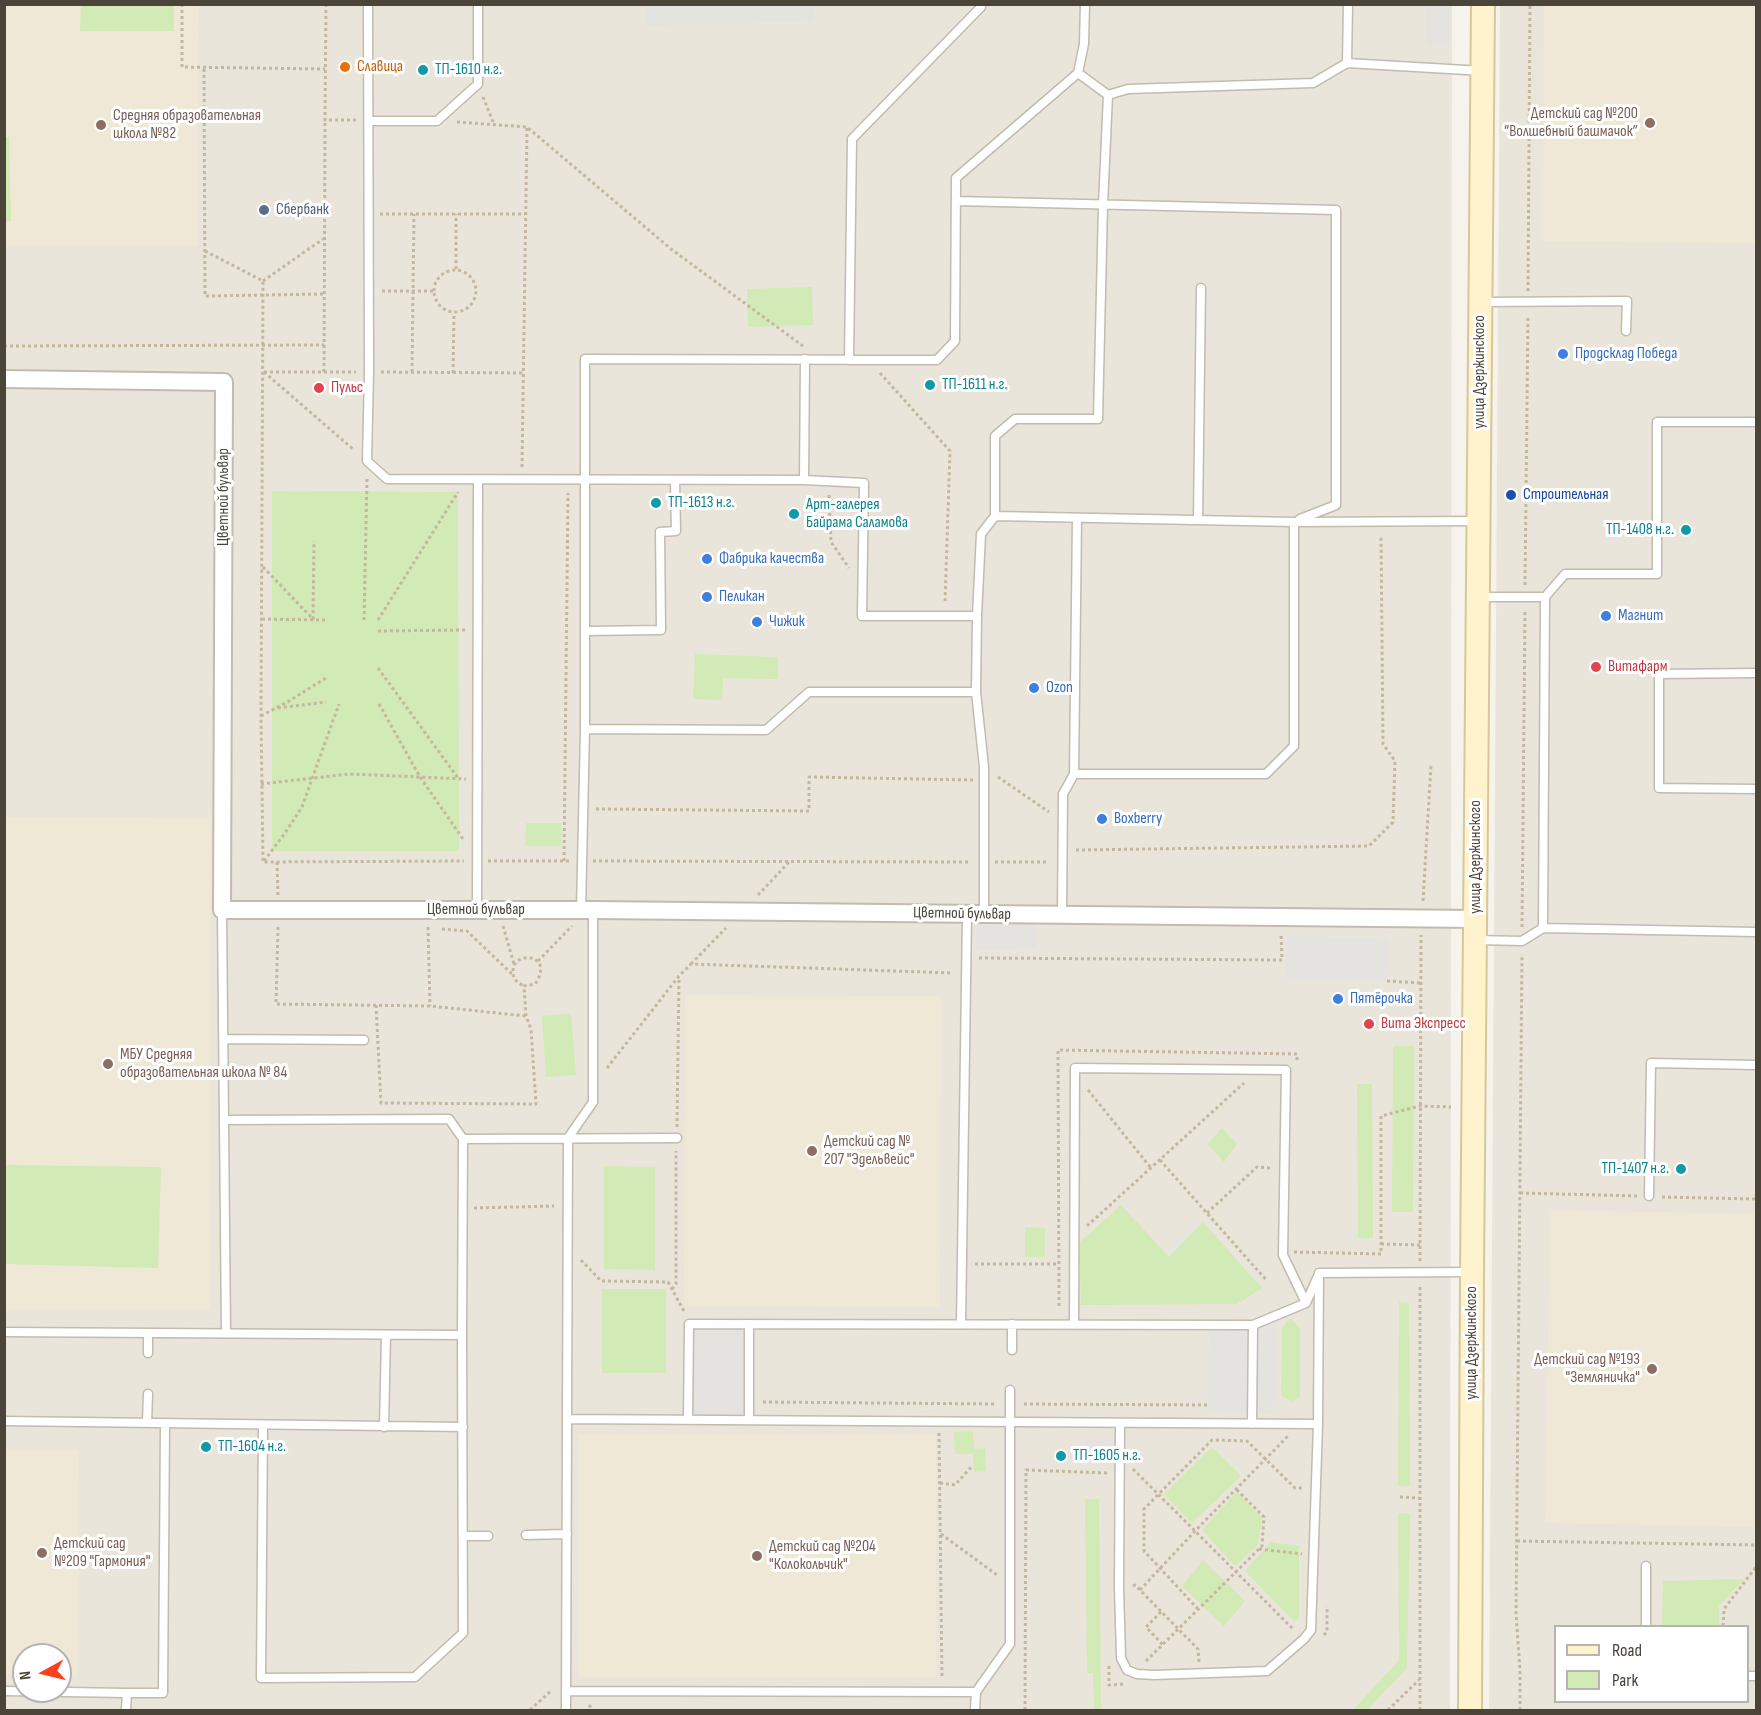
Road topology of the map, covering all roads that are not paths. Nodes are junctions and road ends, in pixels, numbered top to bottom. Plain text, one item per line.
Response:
1 (368, 4) edge
2 (478, 4) edge
3 (981, 4) edge
4 (1085, 4) edge
5 (1348, 4) edge
6 (1483, 4) edge
7 (1347, 63) junction
8 (1483, 71) junction
9 (1078, 73) junction
10 (1108, 94) junction
11 (369, 121) junction
12 (956, 201) junction
13 (1103, 205) junction
14 (1201, 288) dead end
15 (1480, 302) junction
16 (1626, 331) dead end
17 (805, 359) junction
18 (849, 360) junction
19 (4, 379) edge
20 (1756, 422) edge
21 (478, 480) junction
22 (585, 480) junction
23 (675, 480) junction
24 (804, 480) junction
25 (995, 516) junction
26 (1077, 518) junction
27 (1198, 520) junction
28 (1479, 521) junction
29 (1294, 522) junction
30 (1478, 597) junction
31 (1545, 597) junction
32 (977, 616) junction
33 (585, 631) junction
34 (1756, 673) edge
35 (976, 692) junction
36 (585, 729) junction
37 (1074, 774) junction
38 (1756, 789) edge
39 (222, 910) junction
40 (477, 910) junction
41 (583, 910) junction
42 (976, 914) junction
43 (1062, 914) junction
44 (1543, 928) junction
45 (1476, 929) junction
46 (1756, 932) edge
47 (223, 1039) junction
48 (364, 1040) dead end
49 (1756, 1065) edge
50 (224, 1120) junction
51 (568, 1138) junction
52 (677, 1138) dead end
53 (463, 1139) junction
54 (1649, 1196) dead end
55 (1472, 1272) junction
56 (1319, 1273) junction
57 (1306, 1303) junction
58 (749, 1324) junction
59 (961, 1324) junction
60 (1012, 1324) junction
61 (1074, 1324) junction
62 (1254, 1325) junction
63 (4, 1332) edge
64 (226, 1333) junction
65 (148, 1334) junction
66 (386, 1335) junction
67 (462, 1335) junction
68 (1012, 1350) dead end
69 (148, 1353) dead end
70 (1010, 1390) dead end
71 (148, 1394) dead end
72 (567, 1419) junction
73 (688, 1420) junction
74 (749, 1420) junction
75 (4, 1421) edge
76 (1011, 1422) junction
77 (147, 1423) junction
78 (1120, 1423) junction
79 (165, 1424) junction
80 (1252, 1424) junction
81 (1318, 1424) junction
82 (263, 1425) junction
83 (384, 1427) junction
84 (463, 1427) junction
85 (567, 1534) junction
86 (526, 1535) dead end
87 (463, 1536) junction
88 (488, 1536) dead end
89 (1646, 1566) dead end
90 (1646, 1625) edge
91 (4, 1691) edge
92 (566, 1691) junction
93 (976, 1692) junction
94 (127, 1693) junction
95 (126, 1710) edge
96 (566, 1710) edge
97 (975, 1710) edge
98 (1470, 1710) edge

1 - 11 lane
2 - 11 lane
3 - 18 lane
4 - 9 lane
5 - 7 lane
6 - 8 main road, улица Дзержинского
7 - 8 lane
7 - 10 lane
8 - 15 main road, улица Дзержинского
9 - 10 lane
9 - 12 lane
10 - 13 lane
11 - 21 lane
12 - 13 lane
12 - 18 lane
13 - 25 lane
13 - 29 lane
14 - 27 lane
15 - 16 lane
15 - 28 main road, улица Дзержинского
17 - 18 lane
17 - 22 lane
17 - 24 lane
19 - 39 street, Цветной бульвар
20 - 31 lane
21 - 22 lane
21 - 40 lane
22 - 23 lane
22 - 33 lane
23 - 24 lane
23 - 33 lane
24 - 32 lane
25 - 26 lane
25 - 32 lane
26 - 27 lane
26 - 37 lane
27 - 29 lane
28 - 29 lane
28 - 30 main road, улица Дзержинского
29 - 37 lane
30 - 31 lane
30 - 45 main road, улица Дзержинского
31 - 44 lane
32 - 35 lane
33 - 36 lane
34 - 38 lane
35 - 36 lane
35 - 42 lane
36 - 41 lane
37 - 43 lane
39 - 40 street, Цветной бульвар
39 - 47 lane
40 - 41 street, Цветной бульвар
41 - 42 street, Цветной бульвар
41 - 51 lane
42 - 43 street, Цветной бульвар
42 - 59 lane
43 - 45 street, Цветной бульвар
44 - 45 lane
44 - 46 lane
45 - 55 main road, улица Дзержинского
47 - 48 lane
47 - 50 lane
49 - 54 lane
50 - 53 lane
50 - 64 lane
51 - 52 lane
51 - 53 lane
51 - 72 lane
53 - 67 lane
55 - 56 lane
55 - 98 main road, улица Дзержинского
56 - 57 lane
56 - 81 lane
57 - 61 lane
57 - 62 lane
58 - 59 lane
58 - 73 lane
58 - 74 lane
59 - 60 lane
60 - 61 lane
60 - 68 lane
61 - 62 lane
62 - 80 lane
63 - 65 lane
64 - 65 lane
64 - 66 lane
65 - 69 lane
66 - 67 lane
66 - 83 lane
67 - 84 lane
70 - 76 lane
71 - 77 lane
72 - 73 lane
72 - 85 lane
73 - 74 lane
74 - 76 lane
75 - 77 lane
76 - 78 lane
76 - 93 lane
77 - 79 lane
78 - 80 lane
78 - 81 lane
79 - 82 lane
79 - 94 lane
80 - 81 lane
82 - 83 lane
82 - 87 lane
83 - 84 lane
84 - 87 lane
85 - 86 lane
85 - 92 lane
87 - 88 lane
89 - 90 lane
91 - 94 lane
92 - 93 lane
92 - 96 lane
93 - 97 lane
94 - 95 lane

